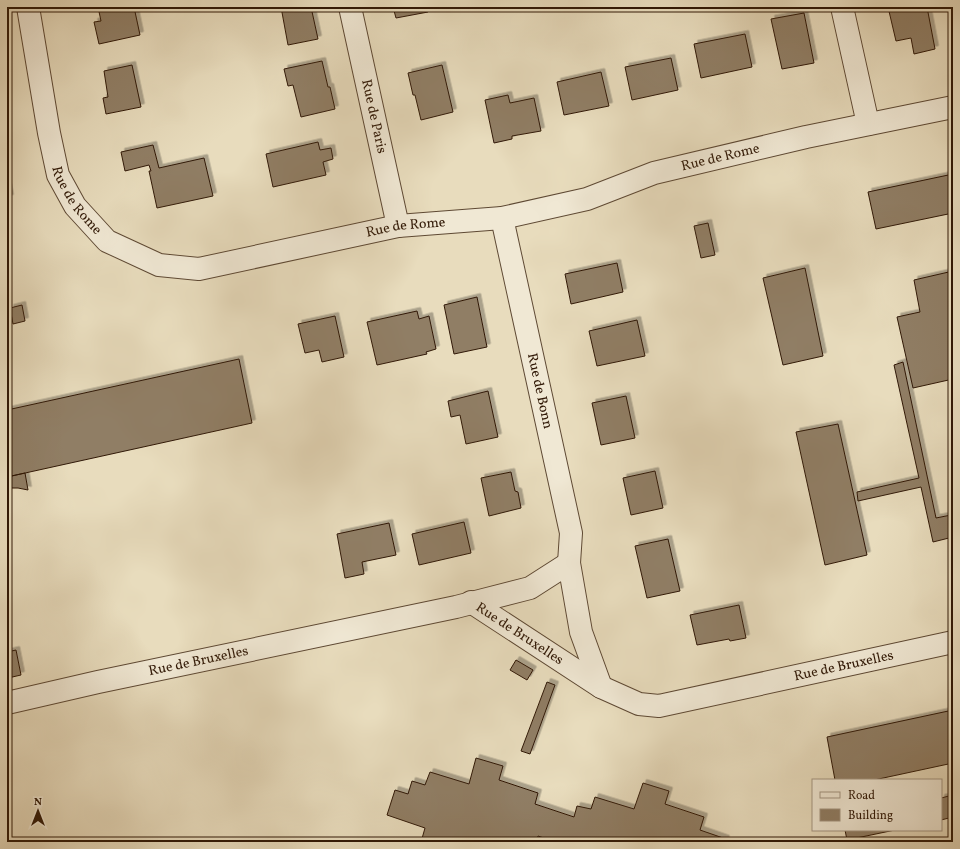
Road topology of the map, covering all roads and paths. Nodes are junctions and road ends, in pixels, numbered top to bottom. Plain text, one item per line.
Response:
1 (350, 7) edge
2 (842, 7) edge
3 (27, 11) edge
4 (953, 107) edge
5 (868, 124) junction
6 (502, 218) junction
7 (398, 226) junction
8 (570, 563) junction
9 (471, 602) junction
10 (953, 642) edge
11 (601, 687) junction
12 (7, 702) edge

1 - 7 street, Rue de Paris
2 - 5 street
3 - 7 street, Rue de Rome
4 - 5 street, Rue de Rome
5 - 6 street, Rue de Rome
6 - 7 street, Rue de Rome
6 - 8 street, Rue de Bonn
8 - 9 street
8 - 11 street, Rue de Bonn
9 - 11 street, Rue de Bruxelles
9 - 12 street, Rue de Bruxelles
10 - 11 street, Rue de Bruxelles

